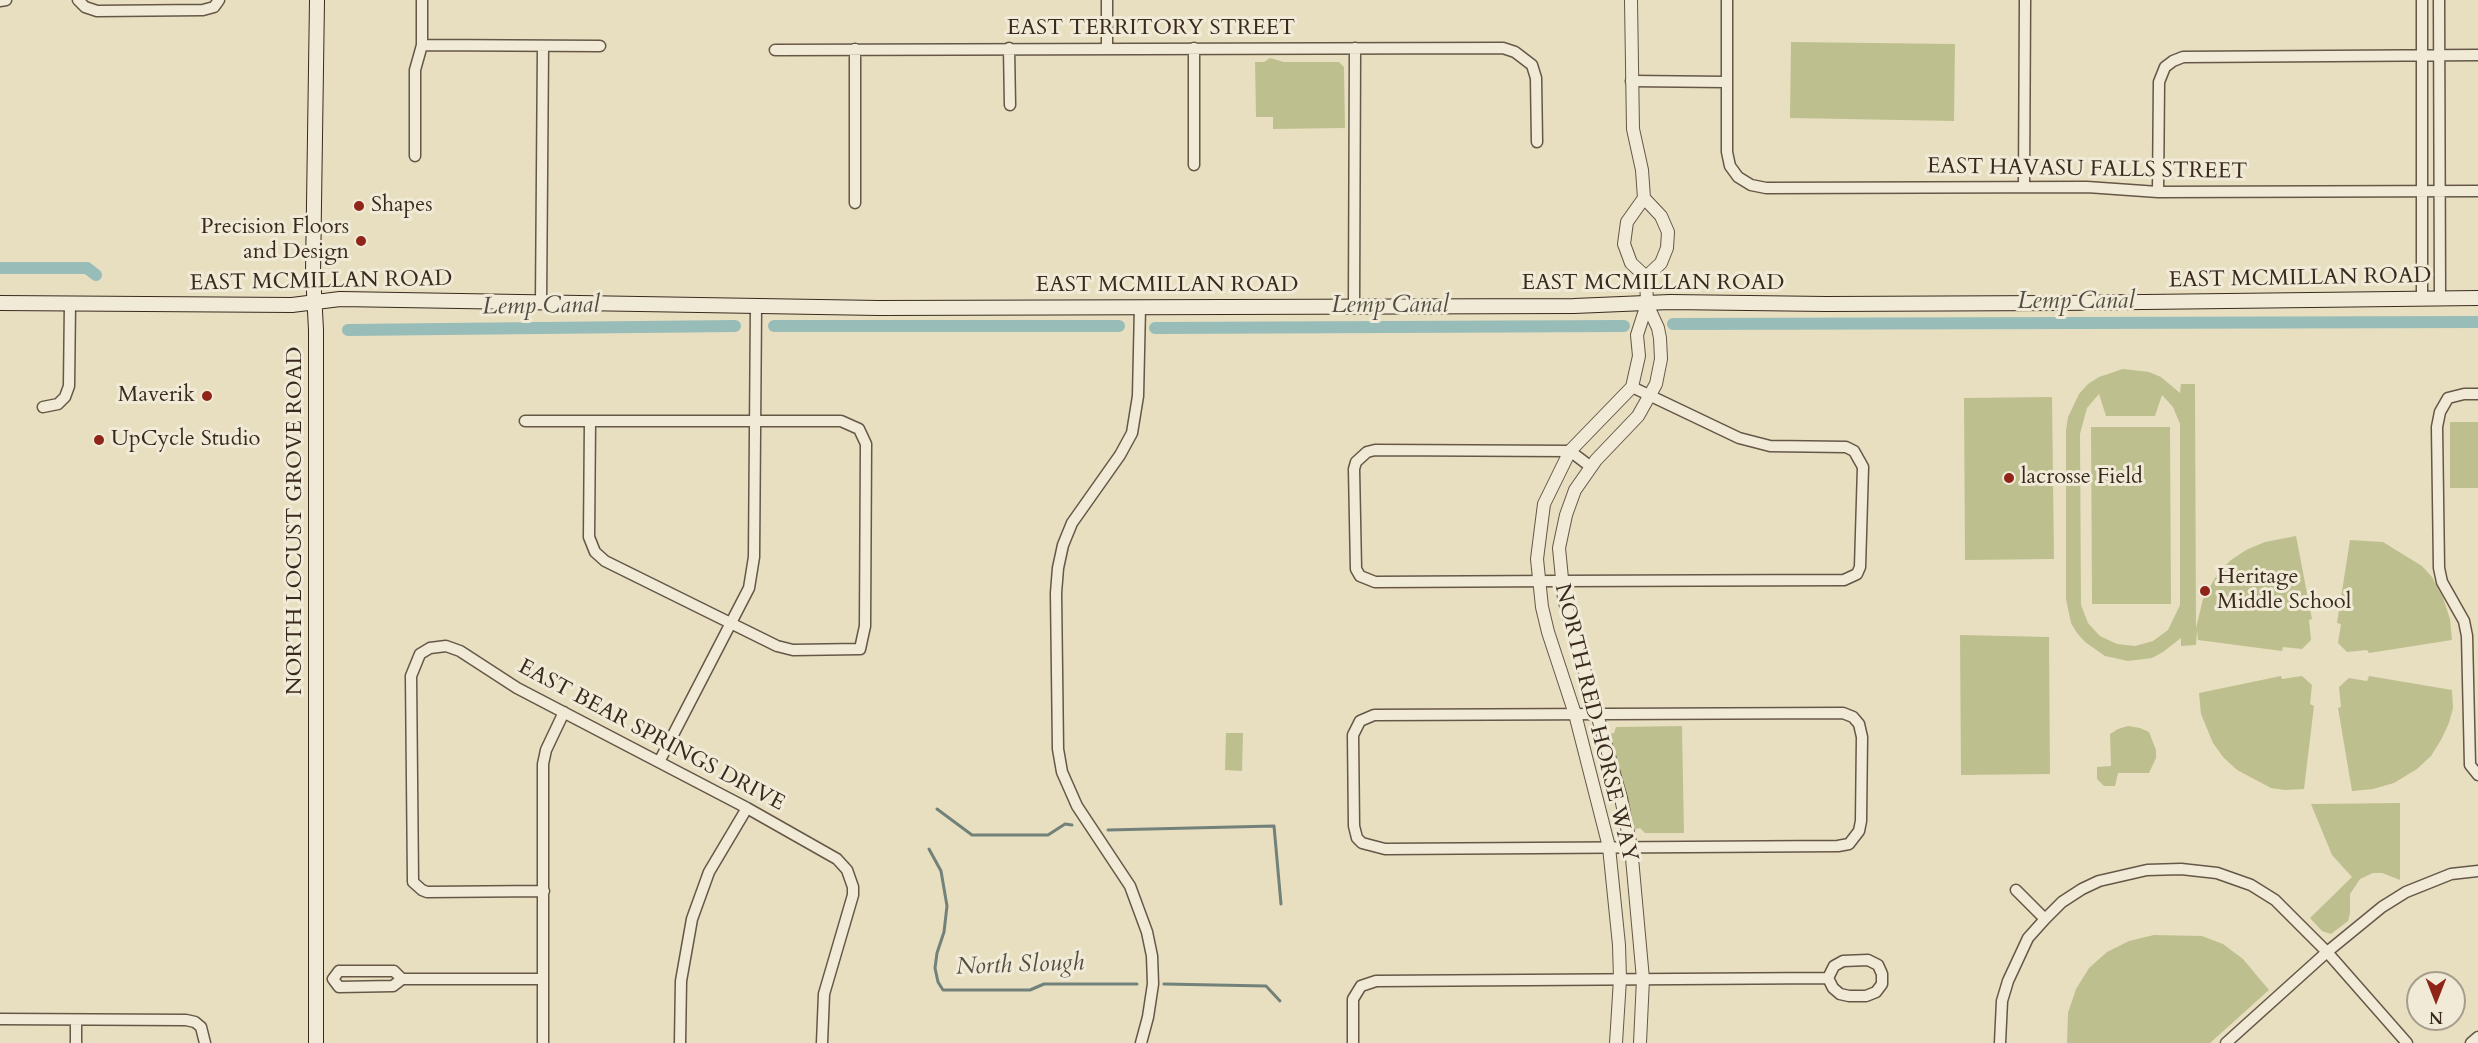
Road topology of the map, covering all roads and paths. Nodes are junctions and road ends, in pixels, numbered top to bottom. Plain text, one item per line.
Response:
1 (6, 0) edge
2 (78, 0) edge
3 (317, 0) edge
4 (422, 0) edge
5 (1107, 0) edge
6 (1630, 0) edge
7 (1727, 0) edge
8 (2025, 0) edge
9 (2422, 0) edge
10 (2439, 0) edge
11 (0, 1) edge
12 (218, 2) edge
13 (422, 45) junction
14 (543, 46) junction
15 (600, 46) dead end
16 (1009, 48) junction
17 (1107, 48) junction
18 (1194, 48) junction
19 (1355, 48) junction
20 (855, 49) junction
21 (775, 50) dead end
22 (2422, 54) junction
23 (2439, 54) junction
24 (2478, 55) edge
25 (1631, 81) junction
26 (1726, 82) junction
27 (1010, 105) dead end
28 (1537, 142) dead end
29 (415, 156) dead end
30 (1194, 165) dead end
31 (2024, 187) junction
32 (2422, 191) junction
33 (2439, 191) junction
34 (2478, 191) edge
35 (2158, 192) junction
36 (1644, 198) junction
37 (855, 202) dead end
38 (1646, 277) junction
39 (2422, 298) junction
40 (2440, 298) junction
41 (2478, 298) edge
42 (314, 302) junction
43 (0, 303) edge
44 (69, 303) junction
45 (541, 303) junction
46 (1647, 304) junction
47 (756, 306) junction
48 (1354, 306) junction
49 (1140, 307) junction
50 (1632, 387) junction
51 (2478, 394) edge
52 (1650, 397) junction
53 (43, 407) dead end
54 (525, 421) dead end
55 (590, 421) junction
56 (754, 421) junction
57 (1570, 451) junction
58 (1591, 467) junction
59 (1538, 581) junction
60 (1560, 581) junction
61 (730, 623) junction
62 (564, 712) junction
63 (1575, 714) junction
64 (1597, 714) junction
65 (659, 762) junction
66 (2478, 775) edge
67 (747, 808) junction
68 (1609, 847) junction
69 (1631, 847) junction
70 (2478, 871) edge
71 (2016, 890) dead end
72 (544, 891) junction
73 (2044, 919) junction
74 (2327, 952) junction
75 (1828, 978) junction
76 (317, 979) junction
77 (333, 979) junction
78 (402, 979) junction
79 (543, 979) junction
80 (1620, 979) junction
81 (1643, 979) junction
82 (0, 1019) edge
83 (76, 1020) junction
84 (2478, 1037) edge
85 (76, 1043) edge
86 (205, 1043) edge
87 (316, 1043) edge
88 (543, 1043) edge
89 (680, 1043) edge
90 (822, 1043) edge
91 (1141, 1043) edge
92 (1353, 1043) edge
93 (1616, 1043) edge
94 (1640, 1043) edge
95 (2000, 1043) edge
96 (2226, 1043) edge
97 (2407, 1043) edge
98 (2471, 1043) edge

1 - 11 street
2 - 12 street
3 - 42 main road, NORTH LOCUST GROVE ROAD
4 - 13 street
5 - 17 street
6 - 25 street
7 - 26 street
8 - 31 street
9 - 22 street
10 - 23 street
13 - 14 street
13 - 29 street
14 - 15 street
14 - 45 street
16 - 17 street, EAST TERRITORY STREET
16 - 20 street, EAST TERRITORY STREET
16 - 27 street
17 - 18 street, EAST TERRITORY STREET
18 - 19 street, EAST TERRITORY STREET
18 - 30 street
19 - 28 street, EAST TERRITORY STREET
19 - 48 street
20 - 21 street, EAST TERRITORY STREET
20 - 37 street
22 - 23 street
22 - 32 street
22 - 35 street
23 - 24 street
23 - 33 street
25 - 26 street
25 - 36 street
26 - 31 street, EAST HAVASU FALLS STREET
31 - 35 street, EAST HAVASU FALLS STREET
32 - 33 street, EAST HAVASU FALLS STREET
32 - 35 street, EAST HAVASU FALLS STREET
32 - 39 street
33 - 34 street, EAST HAVASU FALLS STREET
33 - 40 street
36 - 38 street
36 - 38 street
38 - 46 street, NORTH RED HORSE WAY
39 - 40 main road, EAST MCMILLAN ROAD
39 - 46 main road, EAST MCMILLAN ROAD
40 - 41 main road, EAST MCMILLAN ROAD
42 - 44 main road, EAST MCMILLAN ROAD
42 - 45 main road, EAST MCMILLAN ROAD
42 - 76 main road, NORTH LOCUST GROVE ROAD
43 - 44 main road, EAST MCMILLAN ROAD
44 - 53 street
45 - 47 main road, EAST MCMILLAN ROAD
46 - 48 main road, EAST MCMILLAN ROAD
46 - 50 street, NORTH RED HORSE WAY
46 - 52 street, NORTH RED HORSE WAY
47 - 49 main road, EAST MCMILLAN ROAD
47 - 56 street
48 - 49 main road, EAST MCMILLAN ROAD
49 - 91 street
50 - 52 street
50 - 57 street, NORTH RED HORSE WAY
51 - 66 street
52 - 58 street, NORTH RED HORSE WAY
52 - 60 street
54 - 55 street
55 - 56 street
55 - 61 street
56 - 61 street
56 - 61 street
57 - 58 street
57 - 59 street, NORTH RED HORSE WAY
57 - 59 street
58 - 60 street, NORTH RED HORSE WAY
59 - 60 street
59 - 63 street, NORTH RED HORSE WAY
60 - 64 street, NORTH RED HORSE WAY
61 - 65 street
62 - 65 street, EAST BEAR SPRINGS DRIVE
62 - 72 street
62 - 72 street, EAST BEAR SPRINGS DRIVE
63 - 64 street
63 - 68 street, NORTH RED HORSE WAY
63 - 68 street
64 - 69 street, NORTH RED HORSE WAY
64 - 69 street
65 - 67 street, EAST BEAR SPRINGS DRIVE
67 - 89 street
67 - 90 street, EAST BEAR SPRINGS DRIVE
68 - 69 street
68 - 80 street, NORTH RED HORSE WAY
69 - 81 street, NORTH RED HORSE WAY
70 - 74 street
71 - 73 street
72 - 79 street
73 - 74 street
73 - 95 street
74 - 96 street
74 - 97 street
75 - 75 street
75 - 81 street
76 - 77 street
76 - 87 main road, NORTH LOCUST GROVE ROAD
77 - 78 street
77 - 78 street
78 - 79 street
79 - 88 street
80 - 81 street
80 - 92 street
80 - 93 street, NORTH RED HORSE WAY
81 - 94 street, NORTH RED HORSE WAY
82 - 83 street
83 - 85 street
83 - 86 street
84 - 98 street

